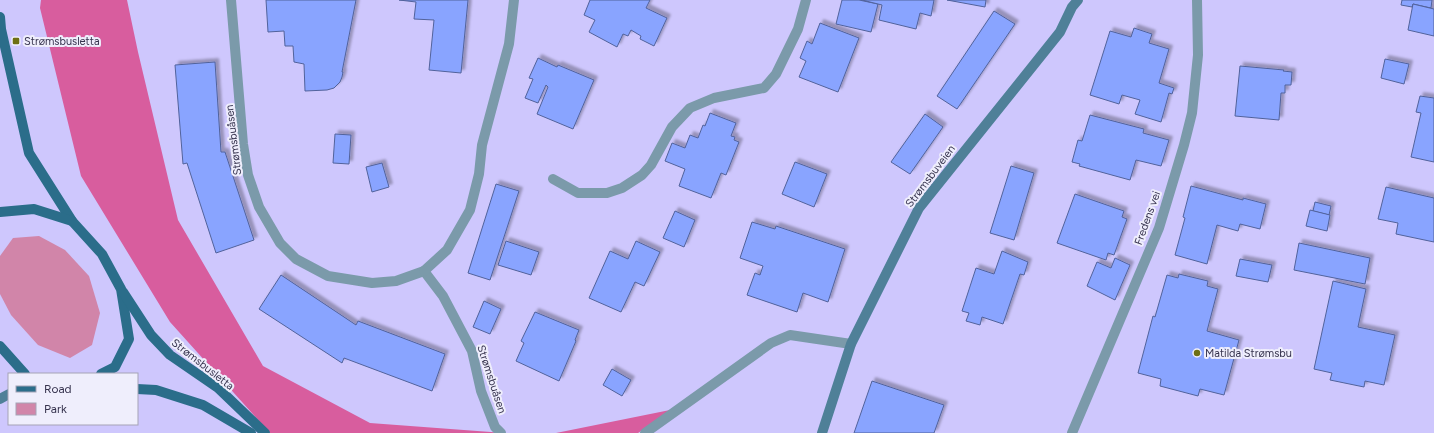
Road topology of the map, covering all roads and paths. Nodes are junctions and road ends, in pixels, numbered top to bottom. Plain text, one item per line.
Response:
1 (231, 0) edge
2 (514, 0) edge
3 (806, 0) edge
4 (1078, 0) edge
5 (1196, 0) edge
6 (0, 17) edge
7 (1, 29) junction
8 (0, 56) edge
9 (553, 179) dead end
10 (0, 212) edge
11 (72, 221) junction
12 (424, 271) junction
13 (121, 289) junction
14 (851, 344) junction
15 (0, 346) edge
16 (25, 373) edge
17 (103, 373) edge
18 (138, 389) edge
19 (251, 433) edge
20 (265, 433) edge
21 (501, 433) edge
22 (645, 433) edge
23 (822, 433) edge
24 (1072, 433) edge

1 - 12 street, Strømsbuåsen
2 - 12 street
3 - 9 street
4 - 14 street, Strømsbuveien
5 - 24 street, Fredens vei
6 - 7 main road
7 - 8 main road
7 - 11 main road
10 - 11 main road
11 - 13 main road
12 - 21 street, Strømsbuåsen
13 - 17 main road
13 - 20 main road, Strømsbusletta
14 - 22 street
14 - 23 street, Strømsbuveien
15 - 16 main road
18 - 19 main road

